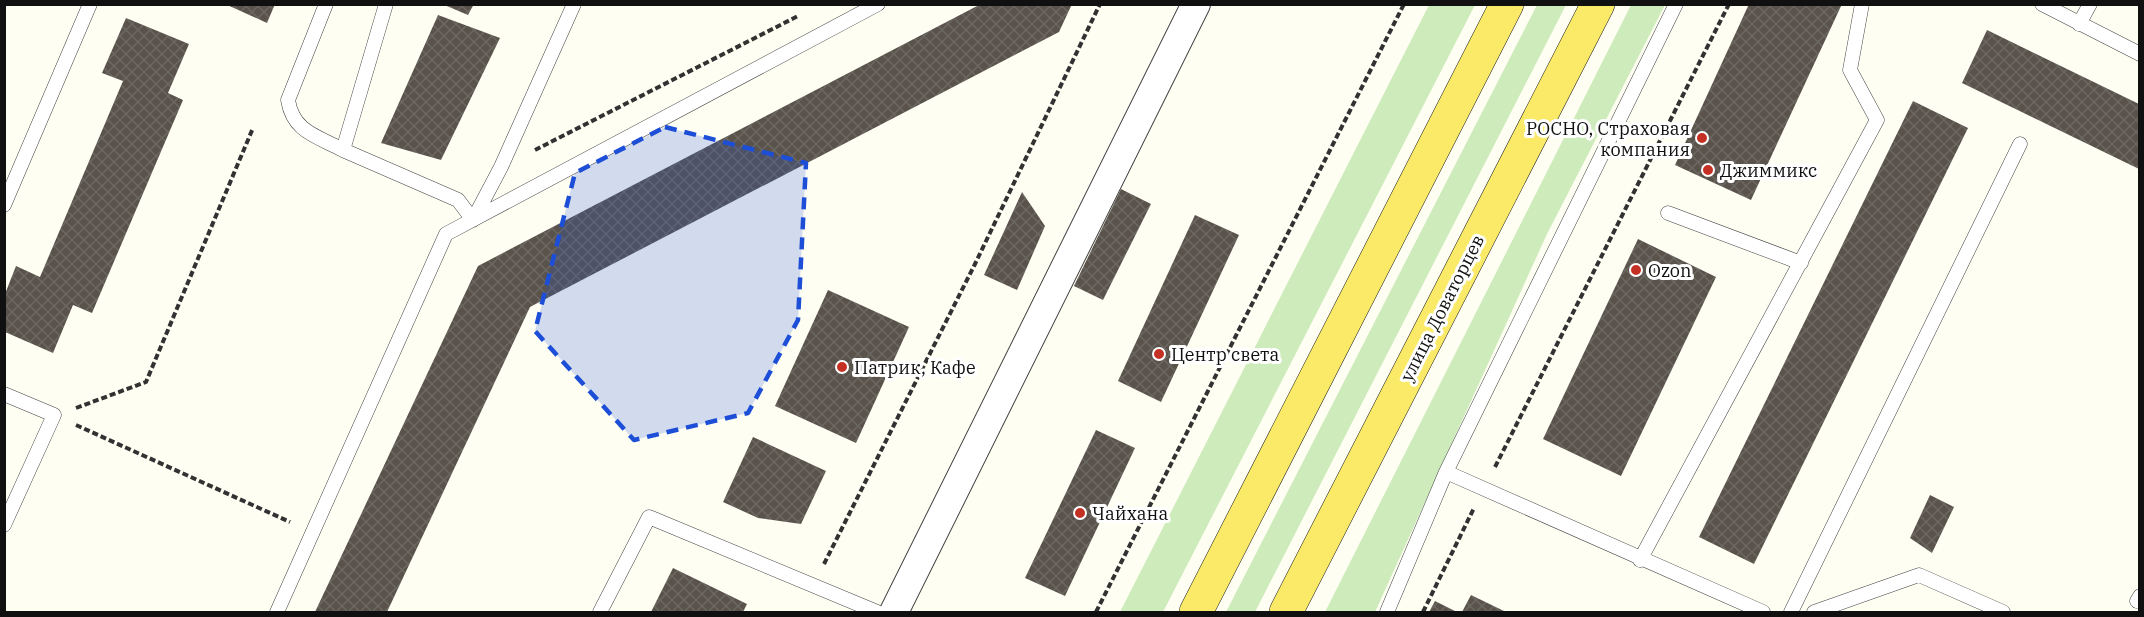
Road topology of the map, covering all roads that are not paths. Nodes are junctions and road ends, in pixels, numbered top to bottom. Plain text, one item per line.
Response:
1 (90, 4) edge
2 (326, 4) edge
3 (386, 4) edge
4 (574, 4) edge
5 (878, 4) edge
6 (1196, 4) edge
7 (1507, 4) edge
8 (1598, 4) edge
9 (1676, 4) edge
10 (1862, 4) edge
11 (2042, 4) edge
12 (2090, 4) edge
13 (2079, 24) junction
14 (2139, 54) edge
15 (2020, 144) dead end
16 (343, 150) junction
17 (4, 205) edge
18 (1668, 213) dead end
19 (473, 220) junction
20 (1801, 263) junction
21 (4, 394) edge
22 (1446, 472) junction
23 (4, 525) edge
24 (1640, 560) junction
25 (2139, 596) edge
26 (2139, 602) edge
27 (277, 612) edge
28 (600, 612) edge
29 (877, 612) edge
30 (894, 612) edge
31 (1196, 612) edge
32 (1286, 612) edge
33 (1387, 612) edge
34 (1763, 612) edge
35 (1791, 612) edge
36 (1815, 612) edge
37 (2002, 612) edge

1 - 17 lane
2 - 16 lane
3 - 16 lane
4 - 19 lane
5 - 19 lane
6 - 30 street
7 - 31 main road
8 - 32 main road, улица Доваторцев
9 - 22 lane
10 - 20 lane
11 - 13 lane
12 - 13 lane
13 - 14 lane
15 - 35 lane
16 - 19 lane
18 - 20 lane
19 - 27 lane
20 - 24 lane
21 - 23 lane
22 - 24 lane
22 - 33 lane
24 - 34 lane
25 - 26 lane
28 - 29 lane
36 - 37 lane

